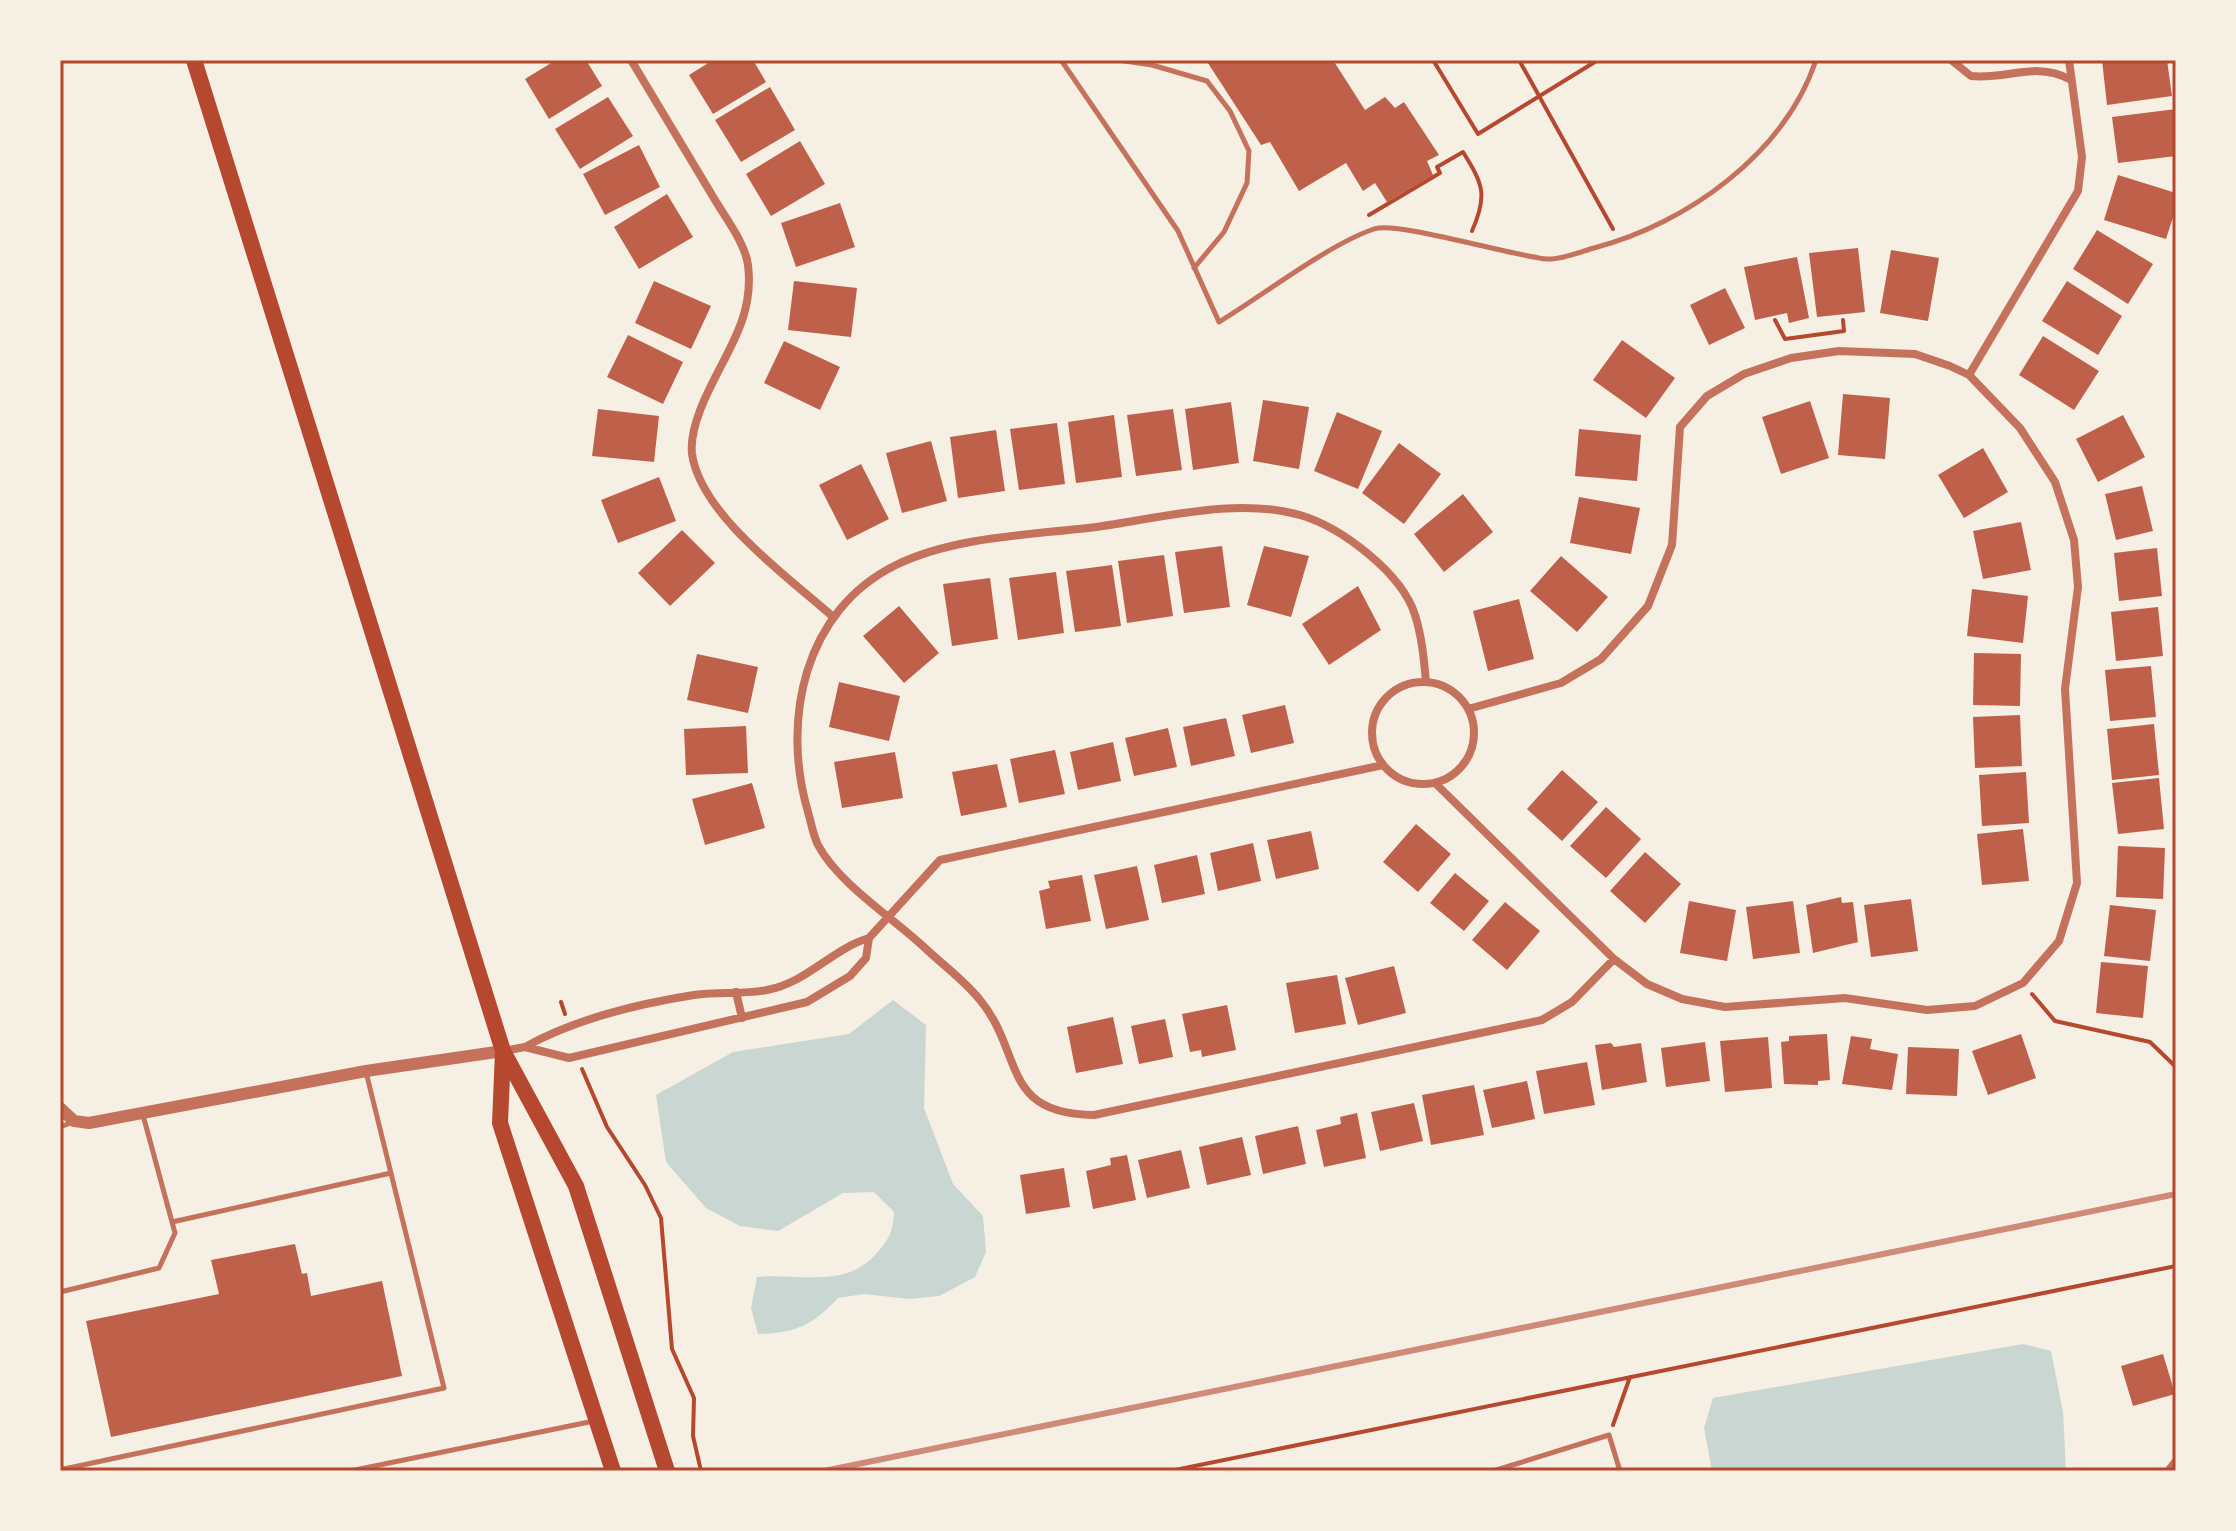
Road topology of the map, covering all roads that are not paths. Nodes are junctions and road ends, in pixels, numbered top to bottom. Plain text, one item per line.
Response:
1 (194, 60) edge
2 (631, 60) edge
3 (1061, 60) edge
4 (1118, 60) edge
5 (1816, 60) edge
6 (1951, 60) edge
7 (2069, 60) edge
8 (2069, 79) junction
9 (1194, 268) junction
10 (1969, 375) junction
11 (832, 616) junction
12 (1426, 682) junction
13 (1468, 709) junction
14 (1383, 765) junction
15 (1435, 783) junction
16 (888, 914) junction
17 (869, 938) junction
18 (1614, 959) junction
19 (736, 992) junction
20 (742, 1018) junction
21 (525, 1047) junction
22 (503, 1051) junction
23 (366, 1071) junction
24 (60, 1108) edge
25 (143, 1114) junction
26 (74, 1121) junction
27 (60, 1127) edge
28 (391, 1173) junction
29 (172, 1222) junction
30 (60, 1292) edge
31 (595, 1421) junction
32 (2176, 1461) edge
33 (60, 1467) edge
34 (350, 1471) edge
35 (613, 1471) edge
36 (667, 1471) edge
37 (1493, 1471) edge
38 (1620, 1471) edge
39 (2168, 1471) edge

1 - 22 main road
2 - 11 street
3 - 9 lane
4 - 9 lane
5 - 9 lane
6 - 8 street
7 - 8 street
8 - 10 street
10 - 13 street
10 - 18 street
11 - 12 street
11 - 16 street
12 - 13 street
12 - 14 street
13 - 15 street
14 - 15 street
14 - 16 street
15 - 18 street
16 - 17 street
16 - 18 street
17 - 19 street
17 - 20 street
19 - 20 street
19 - 21 street
20 - 21 street
21 - 22 street
22 - 23 street
22 - 31 main road
22 - 36 main road
23 - 25 street
23 - 28 lane
24 - 26 street
25 - 26 street
25 - 29 lane
26 - 27 lane
28 - 29 lane
28 - 33 lane
29 - 30 lane
31 - 34 lane
31 - 35 main road
32 - 39 street
37 - 38 lane

